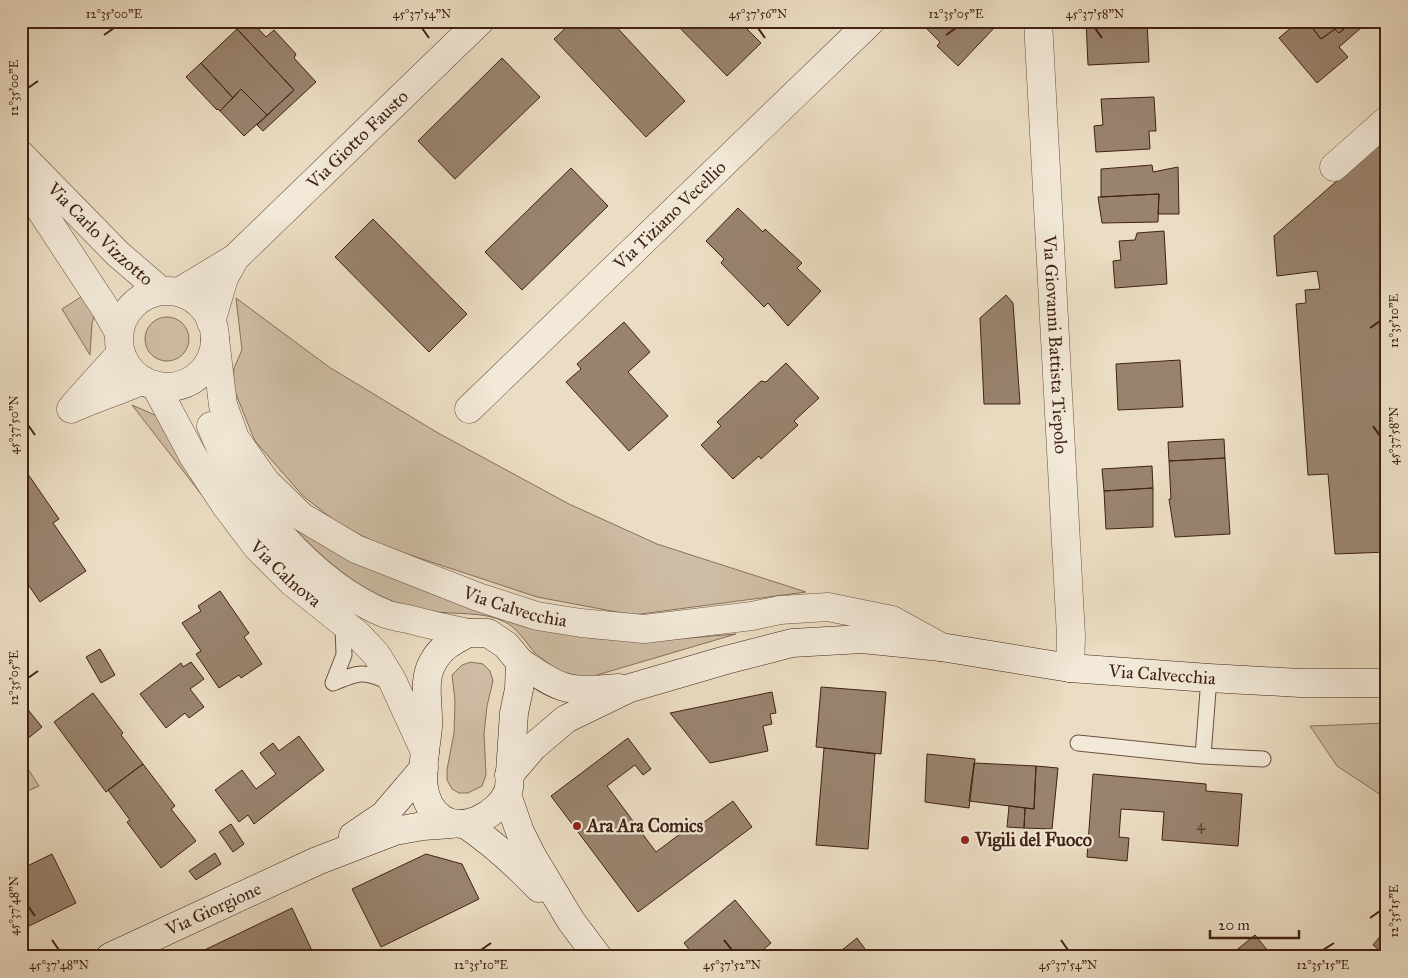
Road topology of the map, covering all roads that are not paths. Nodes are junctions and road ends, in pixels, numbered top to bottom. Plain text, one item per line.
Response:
1 (480, 21) edge
2 (870, 21) edge
3 (1038, 21) edge
4 (1387, 120) edge
5 (21, 156) edge
6 (1334, 167) dead end
7 (21, 180) edge
8 (235, 258) junction
9 (170, 291) junction
10 (213, 330) junction
11 (120, 343) junction
12 (204, 369) junction
13 (149, 383) junction
14 (469, 409) dead end
15 (343, 623) junction
16 (468, 633) junction
17 (941, 647) junction
18 (520, 662) junction
19 (1070, 668) junction
20 (1209, 678) junction
21 (1387, 683) edge
22 (393, 684) junction
23 (630, 688) junction
24 (1078, 743) dead end
25 (1203, 756) junction
26 (1263, 759) dead end
27 (424, 760) junction
28 (508, 785) junction
29 (458, 824) junction
30 (317, 861) junction
31 (571, 922) junction
32 (110, 957) edge
33 (598, 957) edge

1 - 8 street, Via Giotto Fausto
2 - 14 street, Via Tiziano Vecellio
3 - 19 street, Via Giovanni Battista Tiepolo
4 - 6 street
5 - 9 street, Via Carlo Vizzotto
7 - 11 street, Via Carlo Vizzotto
8 - 9 street
8 - 10 street
9 - 10 street
9 - 11 street
10 - 12 street
10 - 17 street, Via Calvecchia
11 - 13 street
11 - 13 street
12 - 13 street
12 - 16 street, Via Calnova
13 - 15 street, Via Calnova
15 - 22 street, Via Calnova
15 - 22 lane
16 - 18 street, Via Calnova
16 - 27 street
17 - 19 street, Via Calvecchia
17 - 23 street, Via Calvecchia
18 - 23 street, Via Calvecchia
18 - 28 street
19 - 20 street, Via Calvecchia
20 - 21 street, Via Calvecchia
20 - 25 lane
22 - 27 street, Via Calnova
23 - 28 street, Via Calvecchia
24 - 25 lane
25 - 26 lane
27 - 29 street
27 - 30 street, Via Giorgione
28 - 29 street, Via Calvecchia
28 - 31 street
29 - 30 street, Via Giorgione
29 - 31 street
30 - 32 street, Via Giorgione
31 - 33 street

